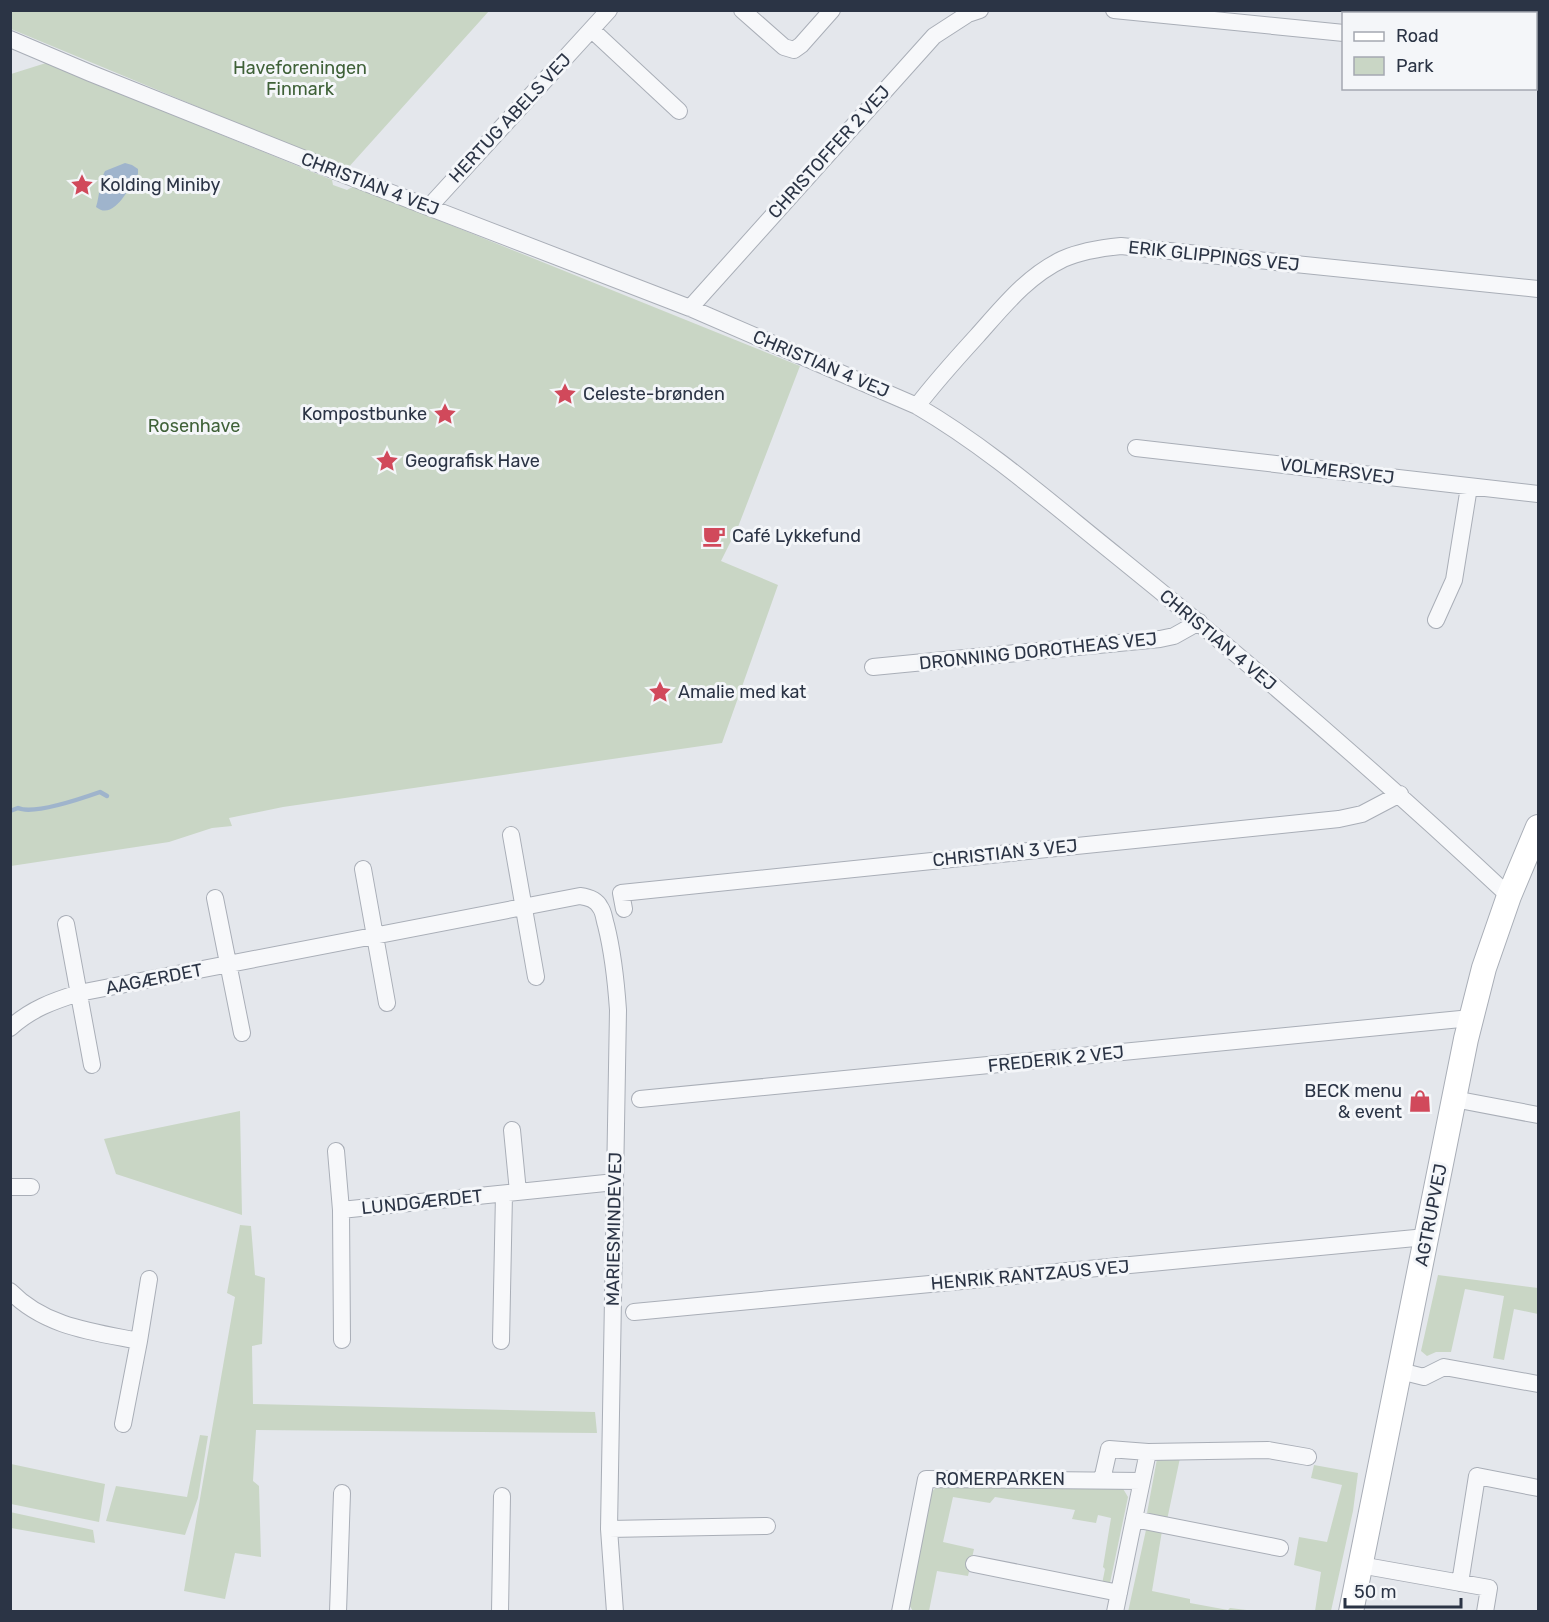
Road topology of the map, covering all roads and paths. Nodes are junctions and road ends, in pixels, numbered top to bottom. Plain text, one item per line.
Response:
1 (609, 10) edge
2 (742, 10) edge
3 (832, 10) edge
4 (980, 10) edge
5 (1114, 10) edge
6 (592, 30) junction
7 (1342, 33) edge
8 (10, 39) edge
9 (679, 111) dead end
10 (429, 207) junction
11 (1539, 289) edge
12 (690, 308) junction
13 (917, 406) junction
14 (1136, 448) dead end
15 (1469, 487) junction
16 (1539, 494) edge
17 (1436, 620) dead end
18 (1199, 622) junction
19 (873, 667) dead end
20 (1400, 794) junction
21 (1539, 827) edge
22 (511, 835) dead end
23 (363, 869) dead end
24 (1509, 896) junction
25 (215, 898) dead end
26 (524, 907) junction
27 (624, 909) dead end
28 (66, 924) dead end
29 (607, 931) joint
30 (375, 936) junction
31 (228, 964) junction
32 (536, 977) dead end
33 (79, 993) junction
34 (387, 1003) dead end
35 (1471, 1018) junction
36 (14, 1019) edge
37 (242, 1033) dead end
38 (92, 1065) dead end
39 (640, 1099) dead end
40 (1454, 1099) junction
41 (1539, 1115) edge
42 (512, 1130) dead end
43 (336, 1151) dead end
44 (615, 1182) junction
45 (10, 1187) edge
46 (31, 1187) dead end
47 (511, 1193) junction
48 (341, 1210) junction
49 (1426, 1237) junction
50 (149, 1279) dead end
51 (10, 1291) edge
52 (634, 1312) dead end
53 (342, 1340) dead end
54 (139, 1341) junction
55 (501, 1341) dead end
56 (1400, 1371) junction
57 (1539, 1384) edge
58 (123, 1424) dead end
59 (1148, 1452) junction
60 (1308, 1457) dead end
61 (1102, 1480) junction
62 (1142, 1481) junction
63 (1539, 1488) edge
64 (342, 1492) dead end
65 (502, 1496) dead end
66 (1134, 1519) junction
67 (767, 1526) dead end
68 (609, 1529) junction
69 (1280, 1548) dead end
70 (974, 1564) dead end
71 (1360, 1565) junction
72 (1460, 1583) junction
73 (1119, 1593) junction
74 (338, 1611) edge
75 (500, 1611) edge
76 (615, 1611) edge
77 (900, 1611) edge
78 (1115, 1611) edge
79 (1351, 1611) edge
80 (1485, 1611) edge

1 - 6 street, HERTUG ABELS VEJ
2 - 3 street
4 - 12 street, CHRISTOFFER 2 VEJ
5 - 7 street
6 - 9 street
6 - 10 street, HERTUG ABELS VEJ
8 - 10 street, CHRISTIAN 4 VEJ
10 - 12 street, CHRISTIAN 4 VEJ
11 - 13 street, ERIK GLIPPINGS VEJ
12 - 13 street, CHRISTIAN 4 VEJ
13 - 18 street, CHRISTIAN 4 VEJ
14 - 15 street, VOLMERSVEJ
15 - 16 street, VOLMERSVEJ
15 - 17 street
18 - 19 street, DRONNING DOROTHEAS VEJ
18 - 20 street, CHRISTIAN 4 VEJ
20 - 24 street, CHRISTIAN 4 VEJ
20 - 27 street, CHRISTIAN 3 VEJ
21 - 24 street, AGTRUPVEJ
22 - 26 street
23 - 30 street
24 - 35 street, AGTRUPVEJ
25 - 31 street, AAGÆRDET
26 - 29 street, AAGÆRDET
26 - 30 street, AAGÆRDET
26 - 32 street
28 - 33 street, AAGÆRDET
29 - 44 street, MARIESMINDEVEJ
30 - 31 street, AAGÆRDET
30 - 34 street
31 - 33 street, AAGÆRDET
31 - 37 street, AAGÆRDET
33 - 36 street, AAGÆRDET
33 - 38 street, AAGÆRDET
35 - 39 street, FREDERIK 2 VEJ
35 - 40 street, AGTRUPVEJ
40 - 41 street
40 - 49 street, AGTRUPVEJ
42 - 47 street, LUNDGÆRDET
43 - 48 street, LUNDGÆRDET
44 - 47 street, LUNDGÆRDET
44 - 68 street, MARIESMINDEVEJ
45 - 46 street
47 - 48 street, LUNDGÆRDET
47 - 55 street, LUNDGÆRDET
48 - 53 street, LUNDGÆRDET
49 - 52 street, HENRIK RANTZAUS VEJ
49 - 56 street, AGTRUPVEJ
50 - 54 street
51 - 54 street
54 - 58 street
56 - 57 street
56 - 71 street, AGTRUPVEJ
59 - 60 street
59 - 61 street
59 - 62 street
61 - 62 street, ROMERPARKEN
61 - 77 street, ROMERPARKEN
62 - 66 street
63 - 72 street
64 - 74 street
65 - 75 street
66 - 69 street
66 - 73 street
67 - 68 street
68 - 76 street, MARIESMINDEVEJ
70 - 73 street
71 - 72 street
71 - 79 street, AGTRUPVEJ
72 - 80 street
73 - 78 street

